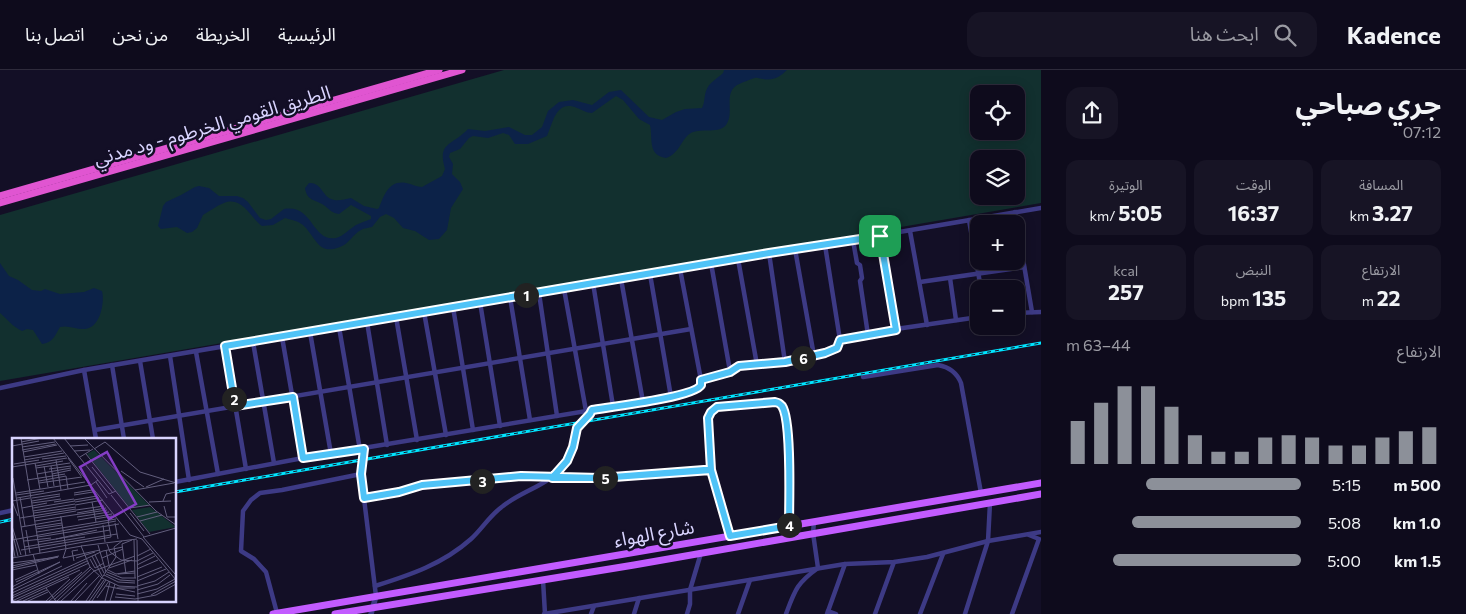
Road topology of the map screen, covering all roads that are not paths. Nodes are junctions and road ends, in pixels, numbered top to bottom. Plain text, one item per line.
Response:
1 (439, 70) edge
2 (462, 70) edge
3 (423, 75) edge
4 (0, 196) edge
5 (0, 203) edge
6 (1041, 208) edge
7 (1015, 212) junction
8 (1015, 215) edge
9 (969, 220) junction
10 (910, 231) junction
11 (880, 236) junction
12 (853, 240) junction
13 (825, 245) junction
14 (795, 249) junction
15 (769, 253) junction
16 (738, 259) junction
17 (711, 263) junction
18 (680, 269) junction
19 (1001, 270) edge
20 (1025, 270) edge
21 (978, 273) junction
22 (650, 274) junction
23 (950, 278) junction
24 (621, 279) junction
25 (979, 280) edge
26 (920, 282) junction
27 (594, 283) junction
28 (564, 288) junction
29 (539, 293) junction
30 (510, 298) junction
31 (480, 302) junction
32 (453, 307) junction
33 (424, 312) junction
34 (1025, 312) edge
35 (1032, 312) junction
36 (1041, 312) edge
37 (396, 317) junction
38 (970, 318) edge
39 (956, 320) junction
40 (367, 322) junction
41 (927, 325) junction
42 (339, 327) junction
43 (691, 329) junction
44 (896, 330) junction
45 (310, 332) junction
46 (661, 334) junction
47 (868, 335) junction
48 (282, 337) junction
49 (633, 339) junction
50 (840, 340) junction
51 (253, 342) junction
52 (603, 343) junction
53 (225, 346) junction
54 (575, 350) junction
55 (196, 352) junction
56 (547, 354) junction
57 (170, 356) junction
58 (814, 356) junction
59 (519, 358) junction
60 (140, 361) junction
61 (785, 362) junction
62 (491, 364) junction
63 (112, 365) junction
64 (756, 365) junction
65 (463, 368) junction
66 (84, 370) junction
67 (730, 372) junction
68 (434, 373) junction
69 (863, 377) dead end
70 (406, 378) junction
71 (701, 380) junction
72 (378, 382) junction
73 (349, 387) junction
74 (0, 388) edge
75 (320, 392) junction
76 (293, 397) junction
77 (671, 397) junction
78 (264, 402) junction
79 (643, 402) junction
80 (235, 406) junction
81 (613, 406) junction
82 (592, 410) junction
83 (207, 411) junction
84 (586, 411) junction
85 (180, 416) junction
86 (557, 416) junction
87 (150, 420) junction
88 (530, 420) junction
89 (122, 425) junction
90 (500, 426) junction
91 (95, 430) junction
92 (473, 430) junction
93 (446, 435) junction
94 (96, 438) edge
95 (124, 438) edge
96 (153, 438) edge
97 (417, 440) junction
98 (387, 445) junction
99 (362, 449) junction
100 (331, 454) junction
101 (303, 458) junction
102 (274, 464) junction
103 (246, 469) junction
104 (711, 470) junction
105 (218, 474) junction
106 (361, 474) junction
107 (552, 478) junction
108 (190, 480) junction
109 (176, 482) edge
110 (1041, 483) edge
111 (981, 494) junction
112 (1041, 494) edge
113 (364, 498) junction
114 (990, 503) junction
115 (814, 522) junction
116 (789, 526) junction
117 (1041, 532) edge
118 (813, 533) junction
119 (1028, 535) junction
120 (730, 536) junction
121 (988, 541) junction
122 (701, 553) junction
123 (943, 554) junction
124 (894, 562) junction
125 (844, 564) junction
126 (818, 568) junction
127 (543, 580) junction
128 (750, 580) junction
129 (375, 586) junction
130 (690, 590) junction
131 (376, 596) junction
132 (639, 598) junction
133 (594, 606) junction
134 (372, 611) edge
135 (828, 612) edge
136 (275, 614) edge
137 (335, 614) edge
138 (545, 614) edge
139 (592, 614) edge
140 (634, 614) edge
141 (687, 614) edge
142 (738, 614) edge
143 (786, 614) edge
144 (836, 614) edge
145 (875, 614) edge
146 (920, 614) edge
147 (965, 614) edge
148 (1012, 614) edge

1 - 3 highway, الطريق القومي الخرطوم - ود مدني
2 - 3 highway, الطريق القومي الخرطوم - ود مدني
3 - 4 highway, الطريق القومي الخرطوم - ود مدني
3 - 5 highway, الطريق القومي الخرطوم - ود مدني
6 - 7 street
7 - 8 street
7 - 9 street
9 - 10 street
9 - 21 street
10 - 11 street
10 - 26 street
11 - 12 street
11 - 44 street
12 - 13 street
12 - 47 street
13 - 14 street
13 - 50 street
14 - 15 street
14 - 58 street
15 - 16 street
15 - 61 street
16 - 17 street
16 - 64 street
17 - 18 street
17 - 67 street
18 - 22 street
18 - 43 street
19 - 21 street
20 - 35 street
21 - 23 street
21 - 25 street
22 - 24 street
22 - 46 street
23 - 26 street
23 - 39 street
24 - 27 street
24 - 49 street
26 - 41 street
27 - 28 street
27 - 52 street
28 - 29 street
28 - 54 street
29 - 30 street
29 - 56 street
30 - 31 street
30 - 59 street
31 - 32 street
31 - 62 street
32 - 33 street
32 - 65 street
33 - 37 street
33 - 68 street
34 - 35 street
35 - 36 street
37 - 40 street
37 - 70 street
38 - 39 street
39 - 41 street
40 - 42 street
40 - 72 street
41 - 44 street
42 - 45 street
42 - 73 street
43 - 46 street
43 - 71 street
44 - 47 street
45 - 48 street
45 - 75 street
46 - 49 street
46 - 77 street
47 - 50 street
48 - 51 street
48 - 76 street
49 - 52 street
49 - 79 street
50 - 58 street
51 - 53 street
51 - 78 street
52 - 54 street
52 - 81 street
53 - 55 street
53 - 80 street
54 - 56 street
54 - 84 street
55 - 57 street
55 - 83 street
56 - 59 street
56 - 86 street
57 - 60 street
57 - 85 street
58 - 61 street
59 - 62 street
59 - 88 street
60 - 63 street
60 - 87 street
61 - 64 street
62 - 65 street
62 - 90 street
63 - 66 street
63 - 89 street
64 - 67 street
65 - 68 street
65 - 92 street
66 - 74 street
66 - 91 street
67 - 71 street
68 - 70 street
68 - 93 street
69 - 111 street
70 - 72 street
70 - 97 street
71 - 77 street
72 - 73 street
72 - 98 street
73 - 75 street
73 - 99 street
75 - 76 street
75 - 100 street
76 - 78 street
76 - 101 street
77 - 79 street
78 - 80 street
78 - 102 street
79 - 81 street
80 - 83 street
80 - 103 street
81 - 82 street
82 - 84 street
82 - 107 street
83 - 85 street
83 - 105 street
84 - 86 street
85 - 87 street
85 - 108 street
86 - 88 street
87 - 89 street
87 - 96 street
88 - 90 street
89 - 91 street
89 - 95 street
90 - 92 street
91 - 94 street
92 - 93 street
93 - 97 street
97 - 98 street
98 - 99 street
99 - 100 street
99 - 106 street
100 - 101 street
101 - 102 street
102 - 103 street
103 - 105 street
104 - 107 street
104 - 116 street
104 - 120 street
105 - 108 street
106 - 113 street
106 - 136 street
107 - 113 street
107 - 129 street
108 - 109 street
110 - 111 main road, شارع الهواء
111 - 115 main road, شارع الهواء
112 - 114 main road, شارع الهواء
113 - 129 street
114 - 118 main road, شارع الهواء
114 - 121 street
115 - 116 main road, شارع الهواء
115 - 118 street
116 - 120 main road, شارع الهواء
117 - 119 street
118 - 122 main road, شارع الهواء
118 - 126 street
119 - 121 street
119 - 148 street
120 - 131 main road, شارع الهواء
121 - 123 street
121 - 147 street
122 - 127 main road, شارع الهواء
122 - 130 street
123 - 124 street
123 - 146 street
124 - 125 street
124 - 145 street
125 - 126 street
125 - 135 street
126 - 128 street
126 - 143 street
127 - 134 main road, شارع الهواء
127 - 138 street
128 - 130 street
128 - 142 street
129 - 131 street
130 - 132 street
130 - 141 street
131 - 134 street
131 - 136 main road, شارع الهواء
132 - 133 street
132 - 140 street
133 - 138 street
133 - 139 street
134 - 137 main road, شارع الهواء
135 - 144 street

